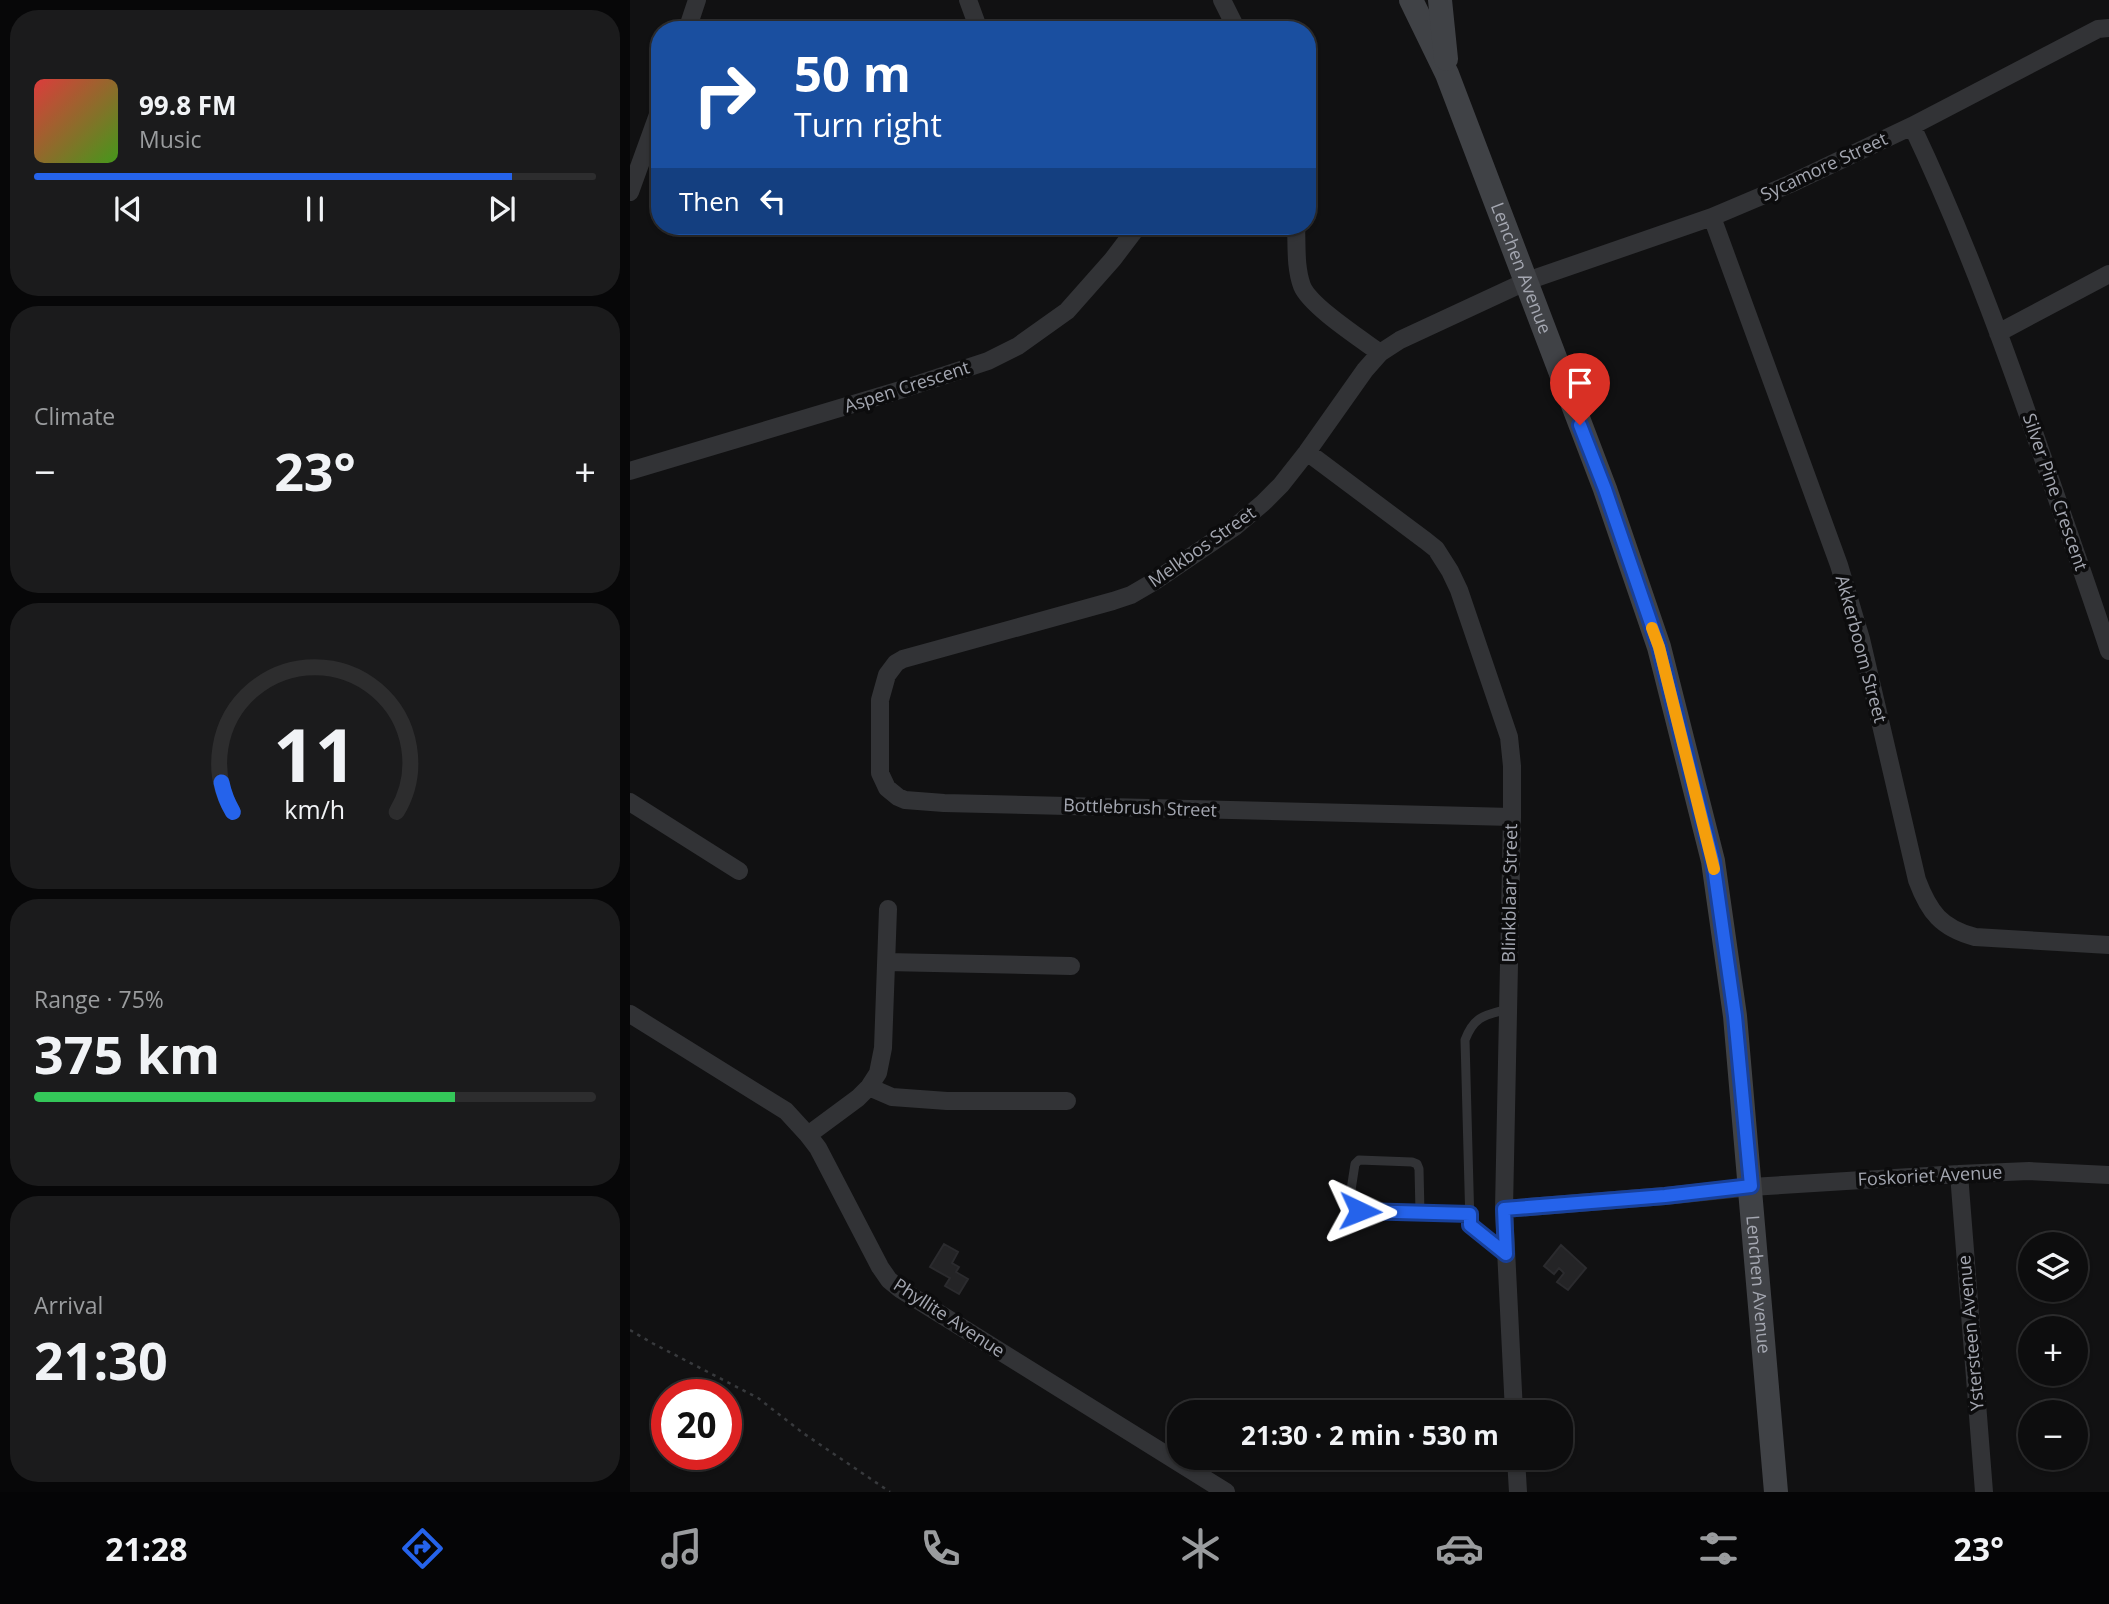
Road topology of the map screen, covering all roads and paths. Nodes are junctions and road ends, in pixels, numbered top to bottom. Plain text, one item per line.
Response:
1 (697, 0) edge
2 (968, 0) edge
3 (1222, 0) edge
4 (1411, 0) edge
5 (1440, 0) edge
6 (690, 21) edge
7 (976, 21) edge
8 (1232, 21) edge
9 (2109, 28) edge
10 (1447, 74) junction
11 (1912, 126) junction
12 (651, 136) edge
13 (642, 162) junction
14 (651, 166) edge
15 (630, 192) edge
16 (1712, 217) junction
17 (1131, 235) edge
18 (1296, 235) edge
19 (2109, 274) edge
20 (1527, 281) junction
21 (1998, 333) junction
22 (1380, 353) junction
23 (1307, 452) junction
24 (630, 471) edge
25 (2109, 652) edge
26 (887, 675) joint
27 (630, 802) edge
28 (1512, 817) junction
29 (739, 871) dead end
30 (888, 909) dead end
31 (2109, 945) edge
32 (886, 962) junction
33 (1071, 965) dead end
34 (1508, 1009) junction
35 (630, 1014) edge
36 (869, 1087) junction
37 (1067, 1101) dead end
38 (808, 1135) junction
39 (1959, 1174) junction
40 (2109, 1175) edge
41 (1751, 1186) junction
42 (1504, 1209) junction
43 (1420, 1213) junction
44 (1470, 1214) junction
45 (1506, 1254) junction
46 (630, 1330) edge
47 (1513, 1400) edge
48 (1517, 1470) edge
49 (890, 1492) edge
50 (1226, 1492) edge
51 (1518, 1492) edge
52 (1776, 1492) edge
53 (1984, 1492) edge

1 - 6 street
2 - 7 street
3 - 8 street
4 - 10 main road
5 - 10 main road
9 - 11 street, Sycamore Street
10 - 20 main road, Lenchen Avenue
11 - 16 street, Sycamore Street
11 - 21 street, Silver Pine Crescent
12 - 13 street
13 - 14 street
13 - 15 street
16 - 20 street, Sycamore Street
16 - 31 street, Akkerboom Street
17 - 24 street, Aspen Crescent
18 - 22 street
19 - 21 street
20 - 22 street, Melkbos Street
20 - 41 main road, Lenchen Avenue
21 - 25 street, Silver Pine Crescent
22 - 23 street, Melkbos Street
23 - 26 street, Melkbos Street
23 - 28 street, Blinkblaar Street
26 - 28 street, Bottlebrush Street
27 - 29 street
28 - 34 street, Blinkblaar Street
30 - 32 street
32 - 33 street
32 - 36 street
34 - 42 street, Blinkblaar Street
34 - 44 lane
35 - 38 street, Phyllite Avenue
36 - 37 street
36 - 38 street
38 - 50 street, Phyllite Avenue
39 - 40 street, Foskoriet Avenue
39 - 41 street, Foskoriet Avenue
39 - 53 street, Ystersteen Avenue
41 - 42 street, Foskoriet Avenue
41 - 52 main road, Lenchen Avenue
42 - 45 street, Blinkblaar Street
43 - 43 lane
43 - 44 lane
44 - 45 lane
45 - 47 street, Blinkblaar Street
46 - 49 path
48 - 51 street

